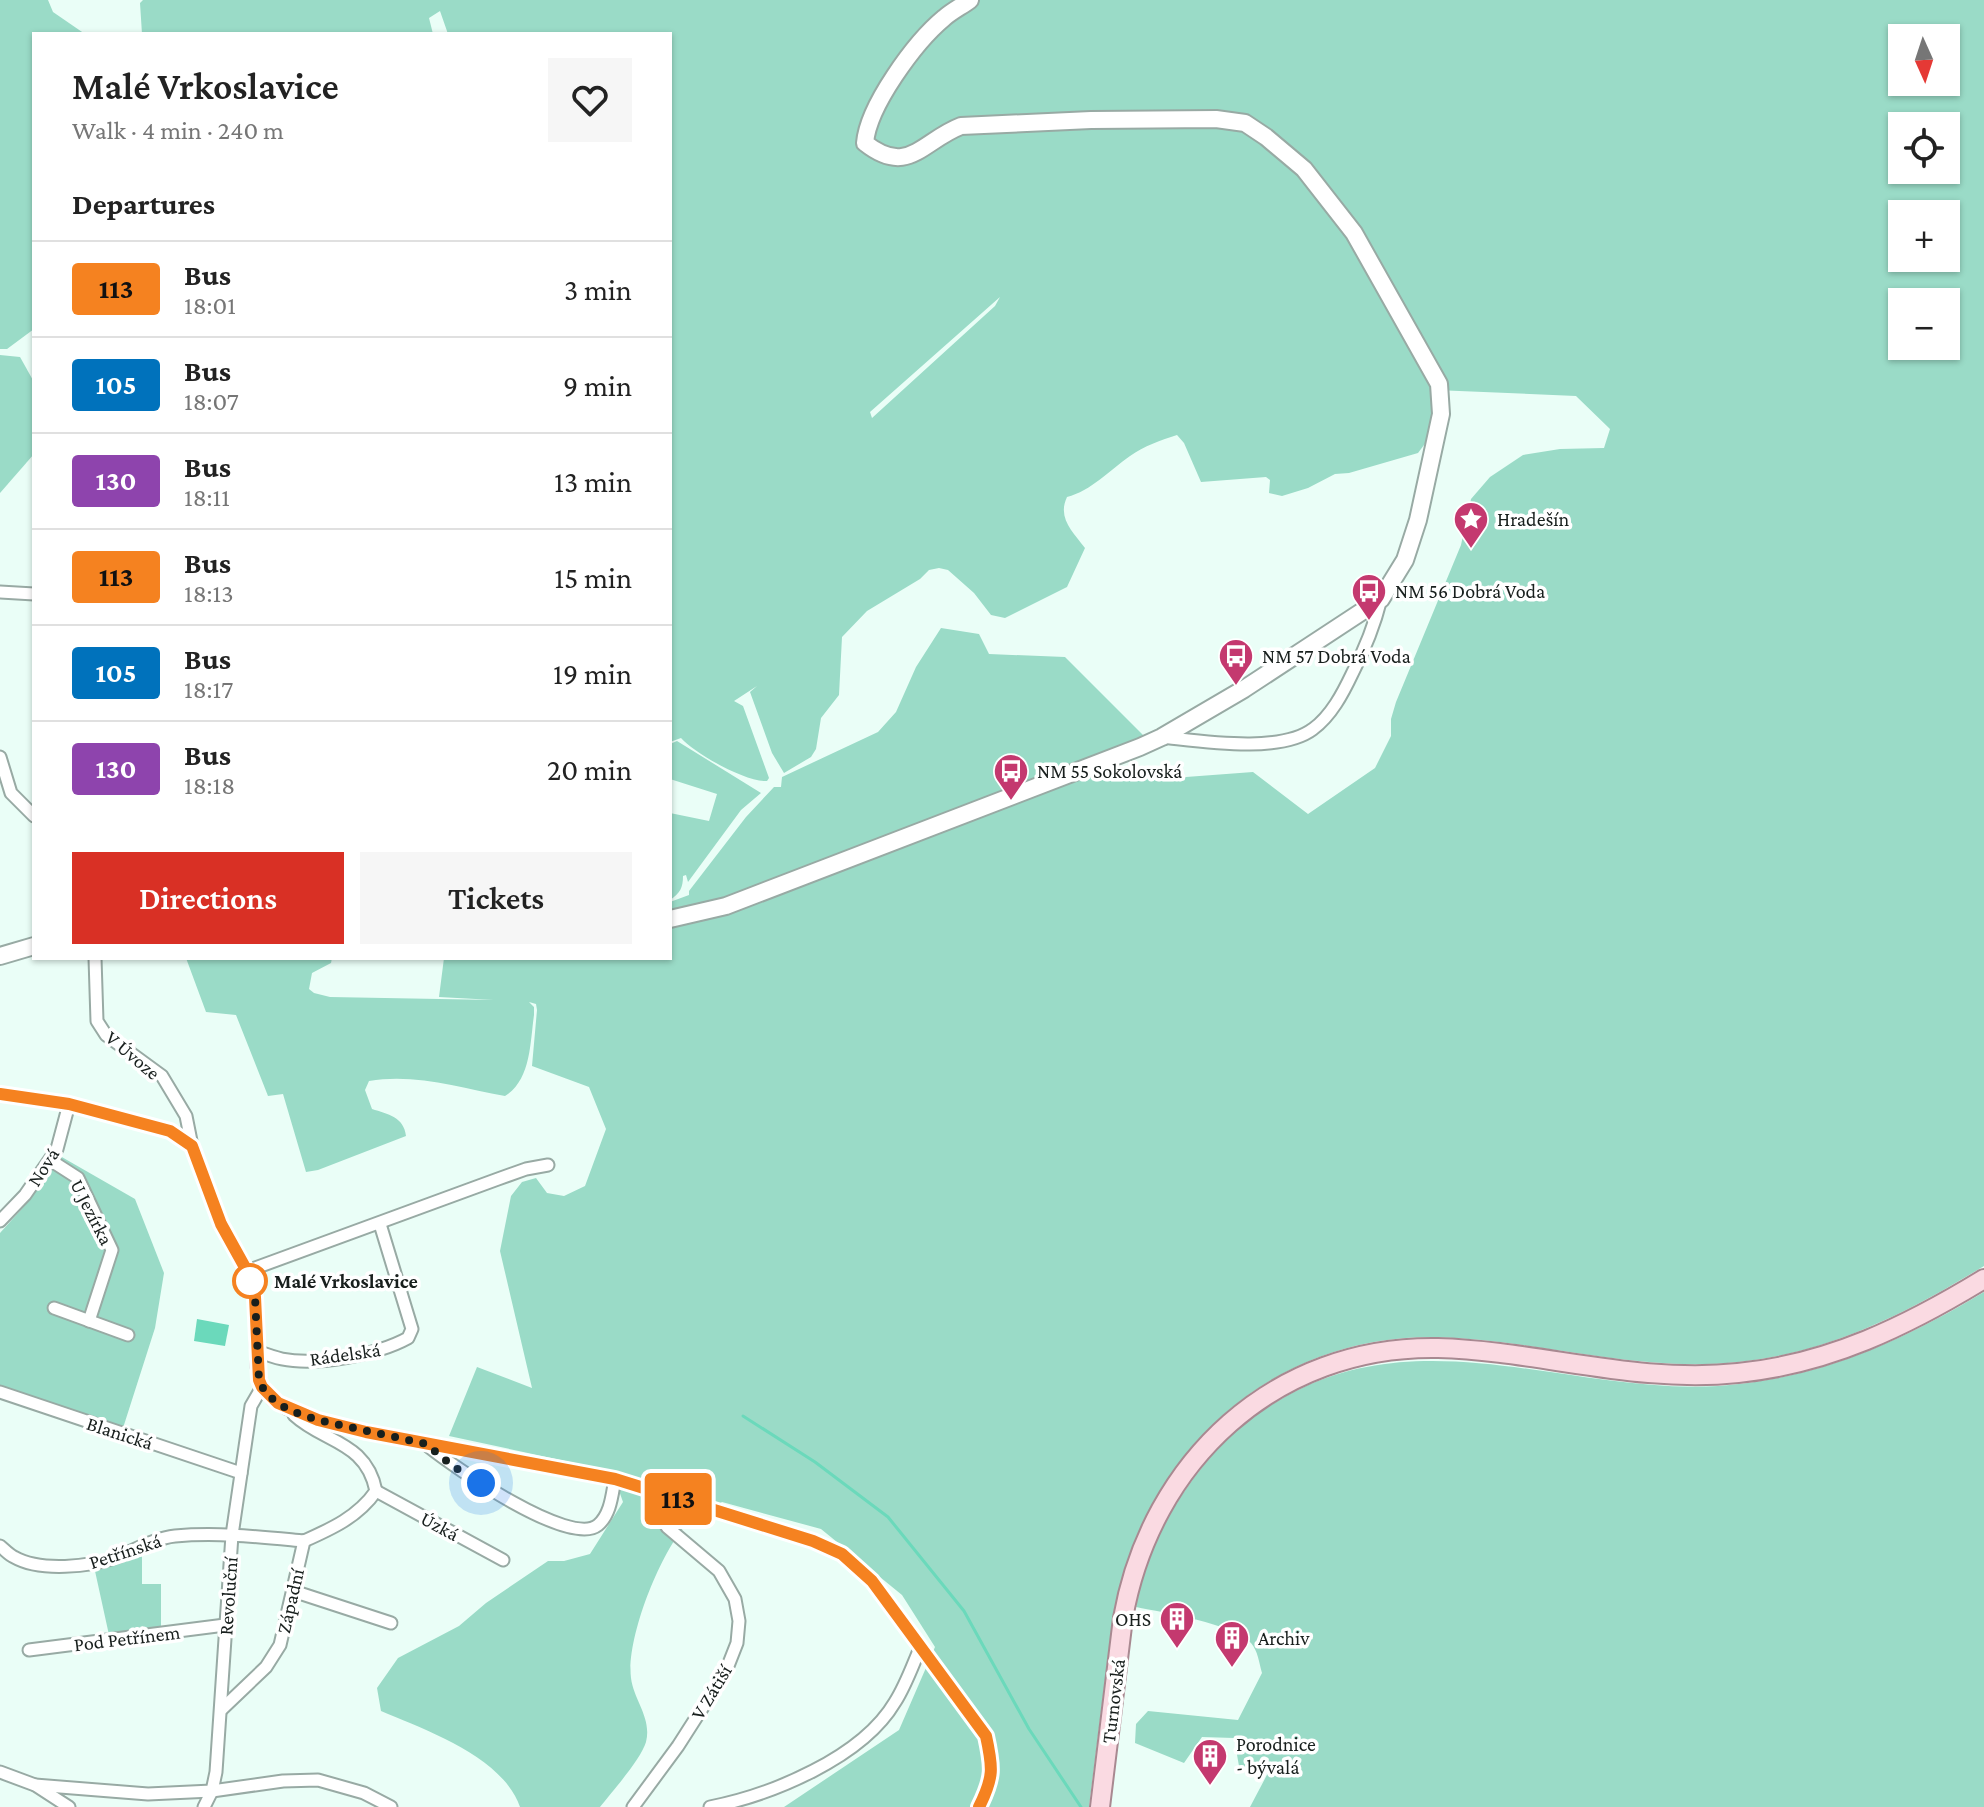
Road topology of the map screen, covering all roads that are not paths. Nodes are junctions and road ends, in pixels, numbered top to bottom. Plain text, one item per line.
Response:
1 (970, 0) edge
2 (0, 592) edge
3 (32, 594) edge
4 (1381, 599) junction
5 (1162, 737) junction
6 (0, 757) edge
7 (32, 814) edge
8 (673, 918) edge
9 (32, 947) edge
10 (0, 956) edge
11 (95, 960) edge
12 (0, 1094) edge
13 (69, 1104) junction
14 (192, 1146) junction
15 (50, 1160) junction
16 (548, 1165) dead end
17 (0, 1221) edge
18 (380, 1224) junction
19 (247, 1271) junction
20 (1984, 1279) edge
21 (54, 1308) dead end
22 (89, 1321) junction
23 (128, 1335) dead end
24 (257, 1351) junction
25 (262, 1387) junction
26 (0, 1392) edge
27 (288, 1409) junction
28 (426, 1444) junction
29 (241, 1473) junction
30 (615, 1479) junction
31 (376, 1491) junction
32 (659, 1493) junction
33 (232, 1535) junction
34 (304, 1541) junction
35 (0, 1546) edge
36 (503, 1560) dead end
37 (293, 1591) junction
38 (391, 1623) dead end
39 (225, 1625) junction
40 (921, 1646) junction
41 (29, 1650) dead end
42 (222, 1709) junction
43 (0, 1772) edge
44 (35, 1785) junction
45 (212, 1791) junction
46 (724, 1806) edge
47 (69, 1807) edge
48 (204, 1807) edge
49 (391, 1807) edge
50 (633, 1807) edge
51 (710, 1807) edge
52 (979, 1807) edge
53 (1100, 1807) edge

1 - 4 street
2 - 3 street
4 - 5 street
4 - 5 street
5 - 8 street
6 - 7 street
9 - 10 street
11 - 14 street, V Úvoze
12 - 13 street
13 - 14 street
13 - 15 street, Nová
14 - 19 street, V Úvoze
15 - 17 street, Nová
15 - 22 street, U Jezírka
16 - 18 street
18 - 19 street
18 - 24 street, Rádelská
19 - 24 street, V Úvoze
20 - 53 main road, Turnovská
21 - 22 street
22 - 23 street
24 - 25 street, V Úvoze
25 - 27 street
25 - 29 street, Revoluční
26 - 29 street, Blanická
27 - 28 street
27 - 31 street
28 - 30 street
28 - 30 street
29 - 33 street, Revoluční
30 - 32 street
31 - 34 street, Západní
31 - 36 street, Úzká
32 - 40 street
32 - 50 street, V Zátiší
33 - 34 street, Petřínská
33 - 35 street, Petřínská
33 - 39 street, Revoluční
34 - 37 street, Západní
37 - 38 street
37 - 42 street, Západní
39 - 41 street, Pod Petřínem
39 - 42 street, Revoluční
40 - 46 street
40 - 52 street
42 - 45 street, Revoluční
43 - 44 street
44 - 45 street
44 - 47 street
45 - 48 street, Revoluční
45 - 49 street
46 - 51 street

